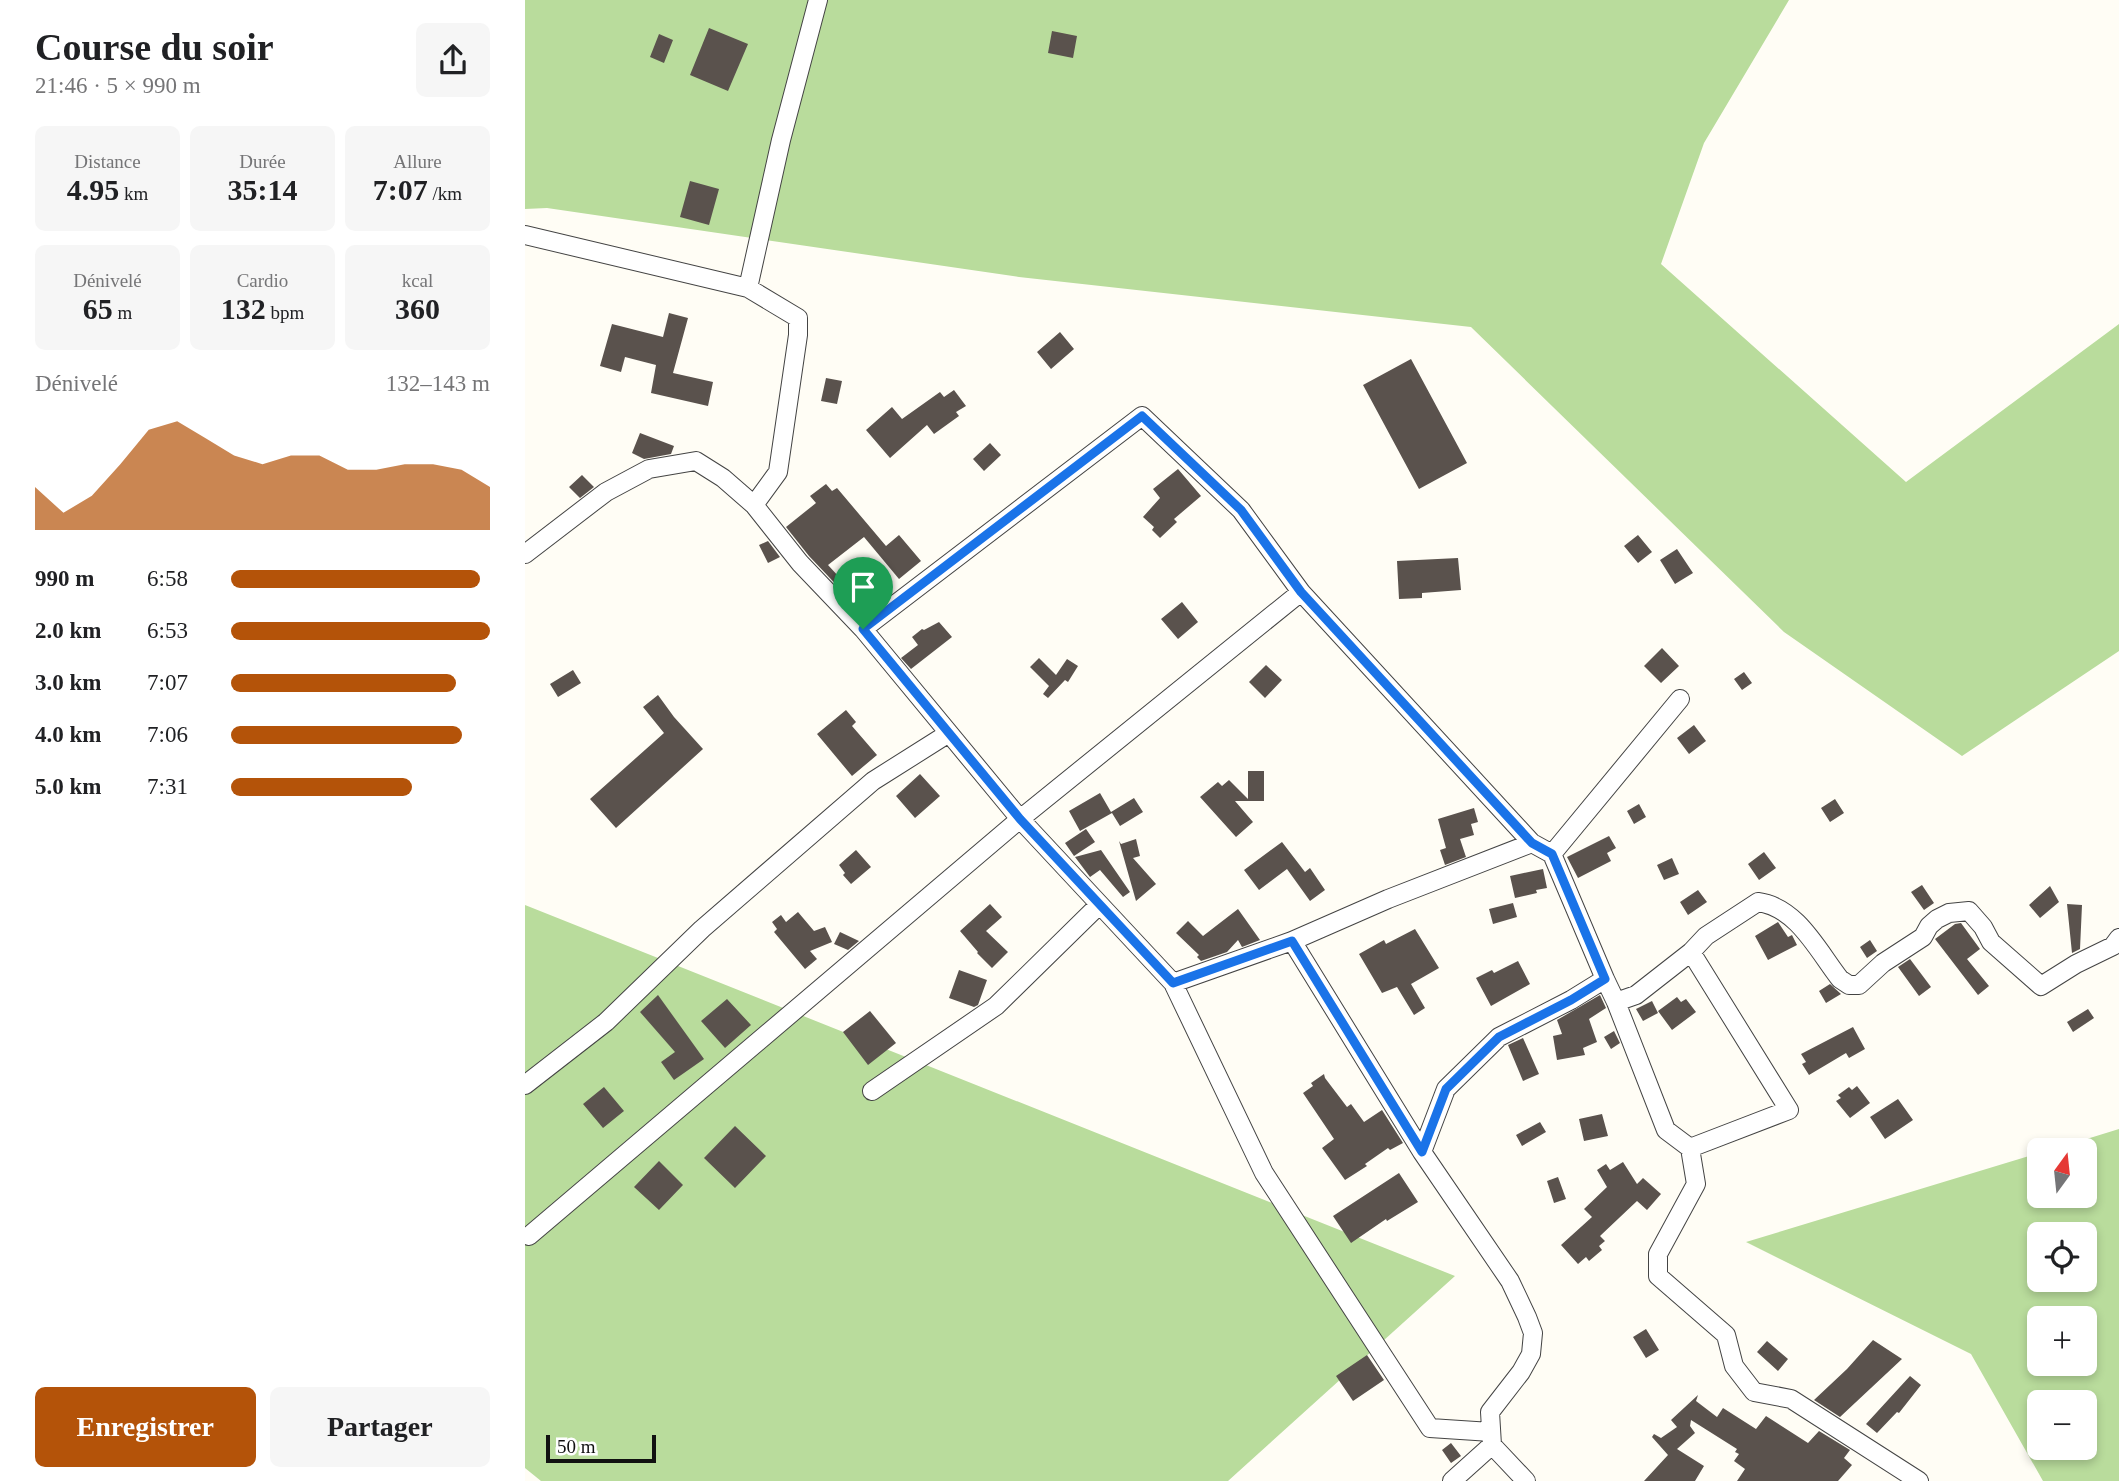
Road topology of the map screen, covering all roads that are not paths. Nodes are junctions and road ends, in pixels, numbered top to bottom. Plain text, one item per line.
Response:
1 (818, 0) edge
2 (525, 235) edge
3 (748, 288) junction
4 (754, 505) junction
5 (525, 554) edge
6 (1301, 592) junction
7 (863, 629) junction
8 (1679, 699) dead end
9 (949, 733) junction
10 (1020, 819) junction
11 (1532, 843) junction
12 (1552, 854) junction
13 (1099, 905) junction
14 (2119, 938) edge
15 (1292, 941) junction
16 (1691, 952) junction
17 (1605, 979) junction
18 (1173, 983) junction
19 (1616, 1002) junction
20 (525, 1085) edge
21 (872, 1091) dead end
22 (1690, 1148) junction
23 (1422, 1152) junction
24 (529, 1236) dead end
25 (1491, 1439) junction
26 (1452, 1481) edge
27 (1525, 1481) edge
28 (1919, 1481) edge

1 - 3 street
2 - 3 street
3 - 4 street
4 - 5 street
4 - 7 street
6 - 7 street
6 - 10 street
6 - 11 street
7 - 9 street
8 - 12 street
9 - 10 street
9 - 20 street
10 - 13 street
10 - 24 street
11 - 12 street
11 - 15 street
12 - 17 street
13 - 18 street
13 - 21 street
14 - 16 street
15 - 18 street
15 - 23 street
16 - 19 street
16 - 22 street
17 - 19 street
17 - 23 street
18 - 25 street
19 - 22 street
22 - 28 street
23 - 25 street
25 - 26 street
25 - 27 street

